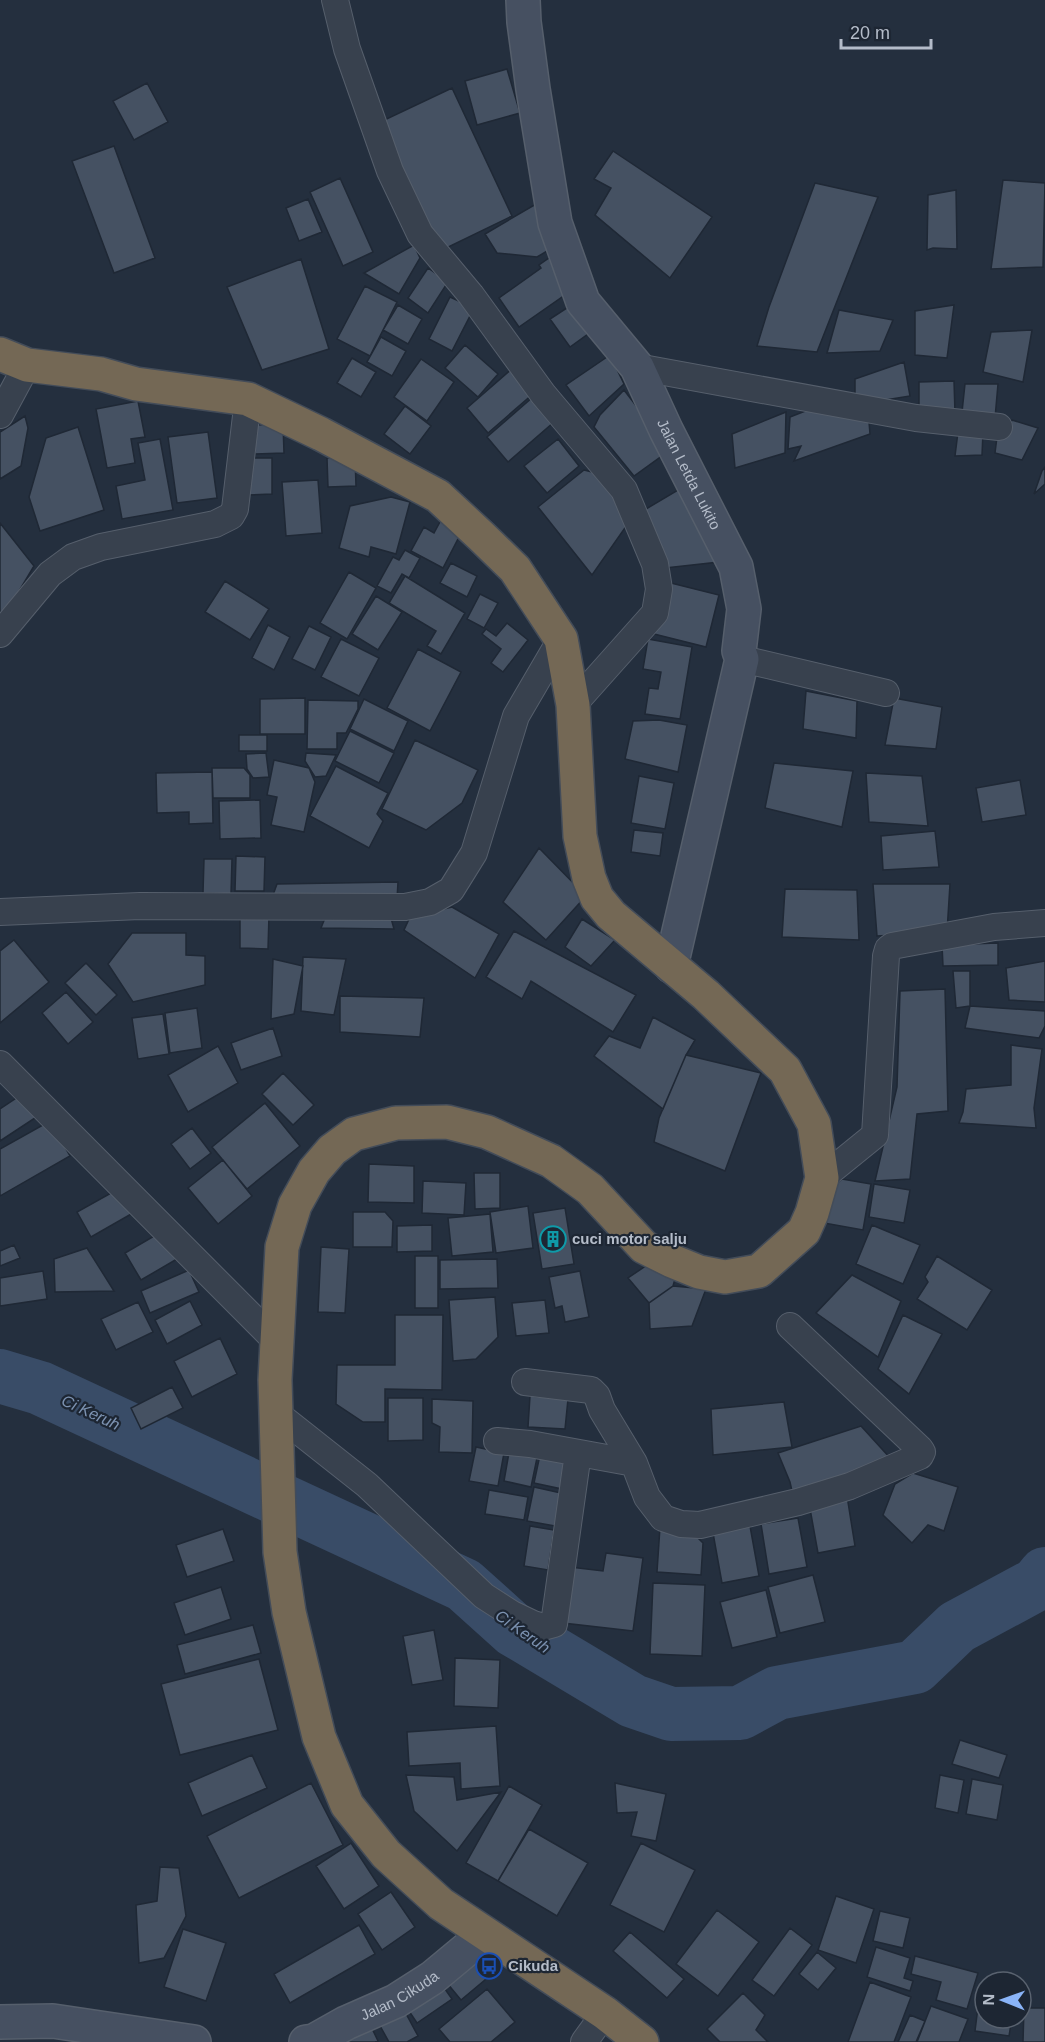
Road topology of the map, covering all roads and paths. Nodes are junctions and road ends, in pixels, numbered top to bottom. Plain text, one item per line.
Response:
1 (335, 0) edge
2 (524, 0) edge
3 (13, 359) edge
4 (637, 367) junction
5 (248, 399) junction
6 (0, 415) edge
7 (999, 427) dead end
8 (0, 634) edge
9 (561, 639) junction
10 (742, 659) junction
11 (886, 693) dead end
12 (573, 705) junction
13 (0, 912) edge
14 (1045, 922) edge
15 (671, 966) junction
16 (0, 1064) edge
17 (822, 1178) junction
18 (790, 1326) dead end
19 (277, 1342) junction
20 (525, 1382) dead end
21 (276, 1420) junction
22 (497, 1441) dead end
23 (578, 1453) junction
24 (634, 1463) junction
25 (485, 1934) junction
26 (605, 2013) junction
27 (0, 2022) edge
28 (194, 2042) edge
29 (306, 2042) edge
30 (584, 2042) edge
31 (642, 2042) edge

1 - 12 street
2 - 4 street, Jalan Letda Lukito
3 - 5 highway
3 - 6 street
4 - 7 street
4 - 10 street, Jalan Letda Lukito
5 - 8 street
5 - 9 highway
9 - 12 highway
9 - 13 street
10 - 11 street
10 - 15 street, Jalan Letda Lukito
12 - 15 highway
14 - 17 street
15 - 17 highway
16 - 19 street
17 - 19 highway
18 - 24 street
19 - 21 highway
20 - 24 street
21 - 23 street
21 - 25 highway
22 - 23 street
23 - 24 street
25 - 26 highway
25 - 29 street, Jalan Cikuda
26 - 30 street
26 - 31 highway
27 - 28 street

